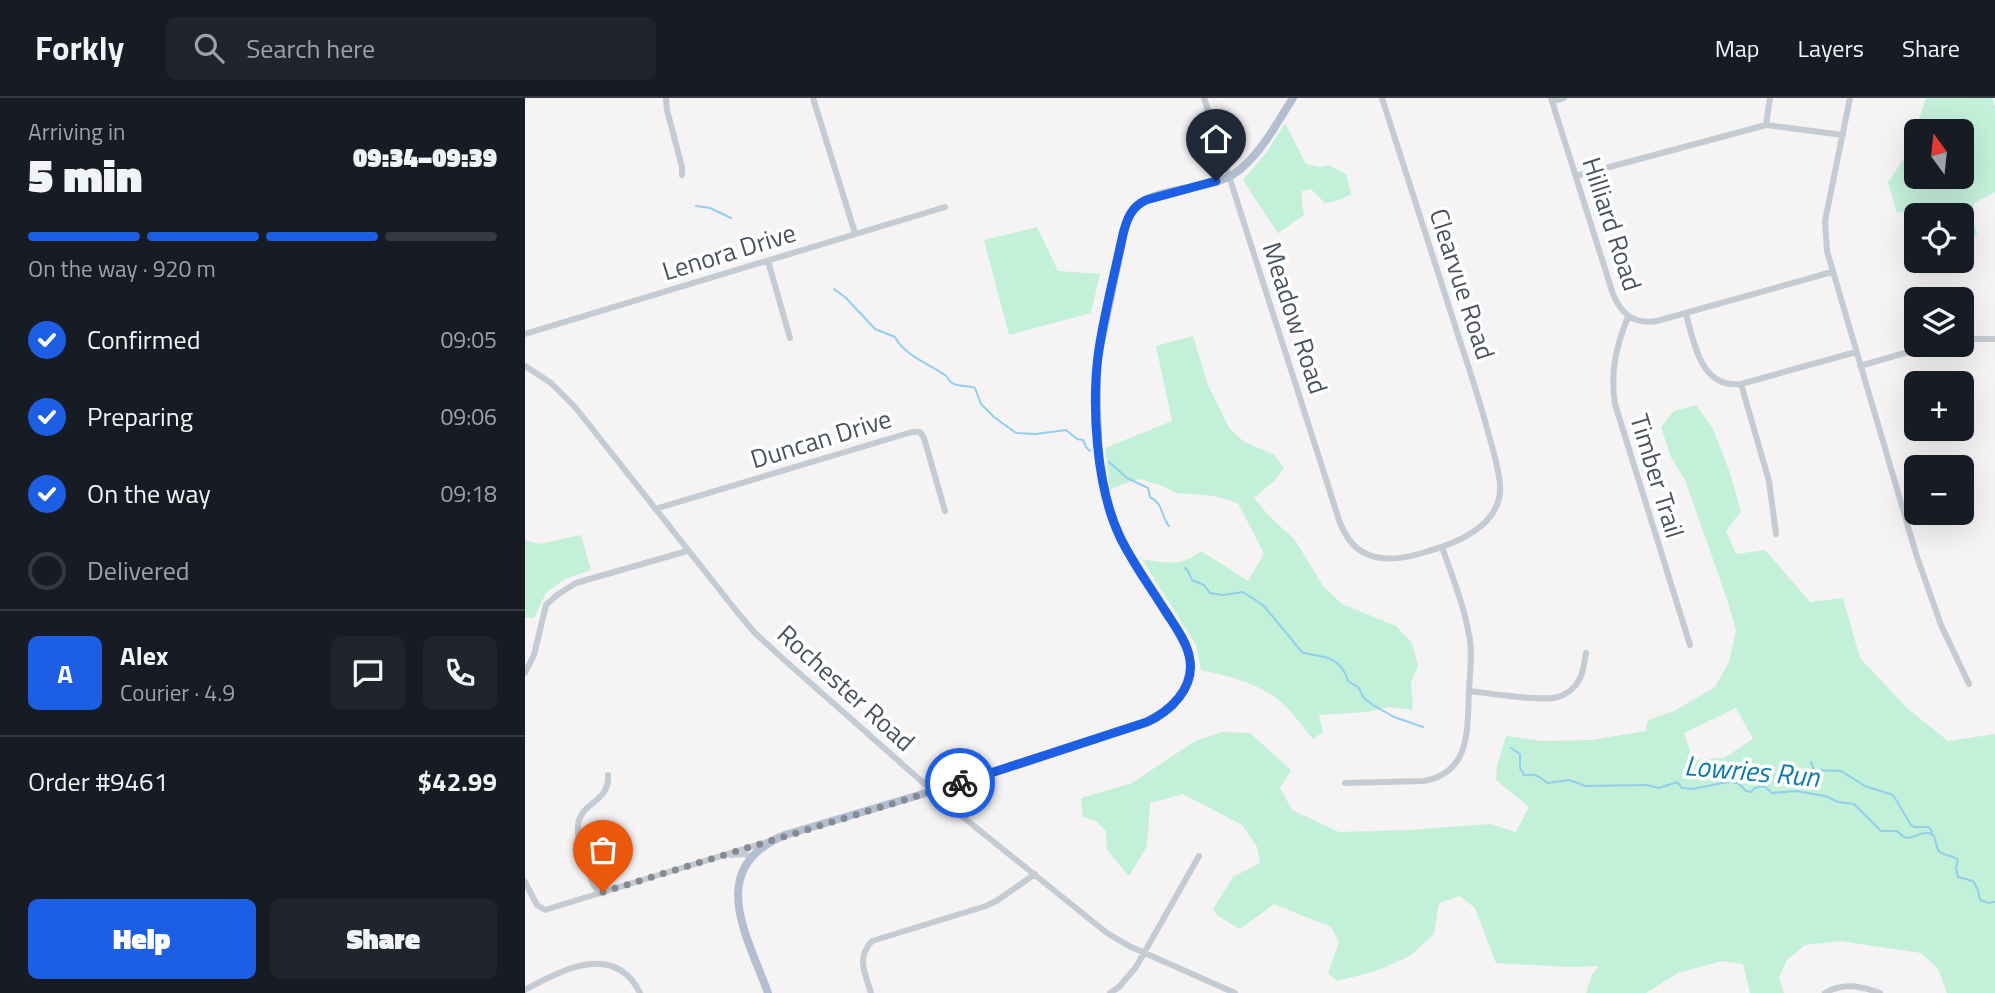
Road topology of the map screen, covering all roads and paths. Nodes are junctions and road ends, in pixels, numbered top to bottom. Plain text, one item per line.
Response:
1 (666, 98) edge
2 (813, 98) edge
3 (1204, 98) edge
4 (1293, 98) edge
5 (1382, 98) edge
6 (1563, 98) edge
7 (1769, 98) edge
8 (1850, 98) edge
9 (1552, 99) edge
10 (1766, 125) junction
11 (1843, 135) junction
12 (682, 175) dead end
13 (1230, 176) junction
14 (1576, 176) junction
15 (945, 206) dead end
16 (855, 233) junction
17 (768, 261) junction
18 (1832, 272) junction
19 (1686, 314) junction
20 (1628, 317) junction
21 (525, 334) edge
22 (790, 338) dead end
23 (1974, 339) edge
24 (1995, 339) edge
25 (1856, 352) junction
26 (1904, 353) edge
27 (525, 366) edge
28 (1860, 366) junction
29 (1741, 384) junction
30 (655, 509) junction
31 (945, 510) dead end
32 (1776, 534) dead end
33 (1443, 547) junction
34 (687, 551) junction
35 (1690, 645) dead end
36 (1585, 653) dead end
37 (525, 673) edge
38 (1969, 684) dead end
39 (1469, 691) junction
40 (608, 775) dead end
41 (1345, 783) dead end
42 (933, 791) junction
43 (775, 839) junction
44 (719, 855) junction
45 (751, 856) junction
46 (1199, 856) dead end
47 (1035, 874) junction
48 (525, 883) edge
49 (603, 892) junction
50 (1143, 952) junction
51 (525, 990) edge
52 (641, 993) edge
53 (768, 993) edge
54 (871, 993) edge
55 (1110, 993) edge
56 (1235, 993) edge
57 (1825, 993) edge
58 (1880, 993) edge

1 - 12 street
2 - 16 street
3 - 13 street, Meadow Road
4 - 13 main road
5 - 33 street, Clearvue Road
6 - 9 street
7 - 10 street
8 - 11 street
9 - 14 street, Hilliard Road
10 - 11 street
10 - 14 street
11 - 18 street
13 - 33 street, Meadow Road
13 - 42 main road
14 - 20 street, Hilliard Road
15 - 16 street, Lenora Drive
16 - 17 street, Lenora Drive
17 - 21 street, Lenora Drive
17 - 22 street
18 - 19 street, Hilliard Road
18 - 25 street
19 - 20 street, Hilliard Road
19 - 29 street
20 - 35 street, Timber Trail
23 - 24 street
25 - 28 street
25 - 29 street
26 - 28 street
27 - 30 street, Rochester Road
28 - 38 street
29 - 32 street
30 - 31 street, Duncan Drive
30 - 34 street, Rochester Road
33 - 39 street
34 - 37 street
34 - 42 street, Rochester Road
36 - 39 street
39 - 41 street
40 - 49 street
42 - 43 main road
42 - 47 street, Rochester Road
43 - 44 street
43 - 45 main road
44 - 45 street
44 - 49 street
45 - 53 main road
46 - 50 street
47 - 50 street, Rochester Road
47 - 54 street
48 - 49 street
50 - 55 street
50 - 56 street, Rochester Road
51 - 52 street
57 - 58 street

